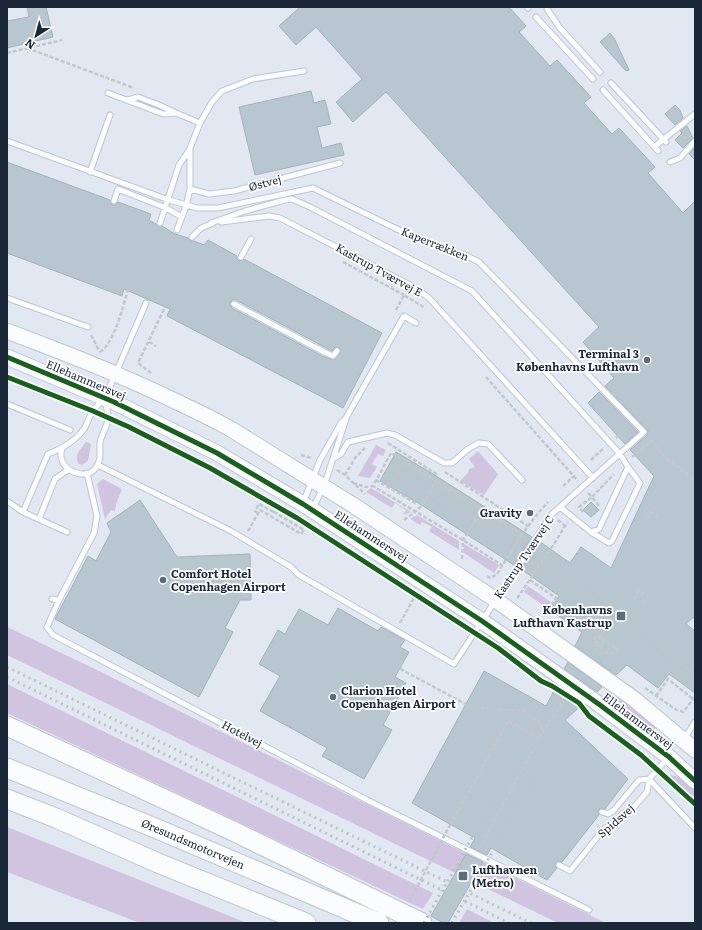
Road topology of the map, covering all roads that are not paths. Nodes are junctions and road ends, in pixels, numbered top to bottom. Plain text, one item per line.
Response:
1 (547, 8) dead end
2 (536, 17) dead end
3 (304, 71) dead end
4 (600, 72) dead end
5 (592, 79) dead end
6 (611, 83) dead end
7 (603, 90) dead end
8 (108, 93) dead end
9 (695, 114) edge
10 (110, 115) dead end
11 (200, 123) junction
12 (7, 141) edge
13 (665, 141) junction
14 (695, 141) edge
15 (190, 148) junction
16 (670, 162) dead end
17 (340, 163) dead end
18 (90, 172) junction
19 (190, 189) junction
20 (169, 200) junction
21 (114, 201) dead end
22 (186, 206) junction
23 (166, 208) junction
24 (182, 217) junction
25 (160, 223) dead end
26 (211, 223) junction
27 (176, 230) dead end
28 (192, 237) dead end
29 (251, 239) dead end
30 (241, 258) dead end
31 (7, 298) edge
32 (146, 303) dead end
33 (234, 304) dead end
34 (416, 323) dead end
35 (88, 327) road end
36 (7, 331) edge
37 (337, 351) dead end
38 (7, 357) edge
39 (115, 374) junction
40 (105, 398) junction
41 (7, 404) edge
42 (347, 416) junction
43 (70, 430) dead end
44 (62, 449) junction
45 (622, 452) junction
46 (334, 458) junction
47 (98, 465) junction
48 (627, 465) junction
49 (68, 470) junction
50 (87, 473) junction
51 (593, 478) junction
52 (522, 480) dead end
53 (318, 483) junction
54 (7, 501) edge
55 (307, 507) junction
56 (560, 507) junction
57 (23, 512) junction
58 (39, 519) junction
59 (67, 532) dead end
60 (591, 532) junction
61 (52, 599) dead end
62 (59, 600) junction
63 (496, 600) junction
64 (482, 621) junction
65 (695, 722) edge
66 (7, 726) edge
67 (683, 739) junction
68 (695, 750) edge
69 (669, 757) junction
70 (7, 768) edge
71 (649, 779) junction
72 (695, 781) edge
73 (7, 799) edge
74 (602, 812) dead end
75 (7, 813) edge
76 (695, 828) edge
77 (158, 863) junction
78 (559, 865) dead end
79 (589, 910) dead end
80 (306, 923) edge
81 (379, 923) edge
82 (422, 923) edge

1 - 4 lane
2 - 5 lane
3 - 11 lane
6 - 13 lane
7 - 13 lane
8 - 11 lane
9 - 13 lane
10 - 18 lane
11 - 15 lane
12 - 18 lane, Kaperrækken
14 - 16 lane
15 - 19 lane
15 - 20 lane
17 - 19 lane, Østvej
18 - 20 lane, Kaperrækken
19 - 22 lane
20 - 22 lane, Kaperrækken
20 - 23 lane
21 - 23 lane
22 - 24 lane
22 - 45 lane, Kaperrækken
23 - 24 lane
23 - 25 lane
24 - 27 lane
26 - 28 lane, Kastrup Tværvej E
26 - 45 lane, Kaperrækken
26 - 51 lane, Kastrup Tværvej E
29 - 30 lane
31 - 35 lane
32 - 39 lane
33 - 37 lane
34 - 42 lane
36 - 39 street, Ellehammersvej
38 - 40 street, Ellehammersvej
39 - 40 lane
39 - 53 street, Ellehammersvej
40 - 44 lane
40 - 47 lane
40 - 55 street, Ellehammersvej
41 - 43 lane
42 - 46 lane
42 - 53 lane
44 - 49 lane
44 - 57 lane
45 - 48 lane, Kaperrækken
45 - 51 lane, Kastrup Tværvej C
46 - 52 lane
46 - 53 lane
47 - 50 lane
47 - 64 lane, Kastrup Tværvej C
48 - 60 lane
48 - 60 lane, Kaperrækken
49 - 50 lane
49 - 58 lane
50 - 62 lane, Hotelvej
51 - 56 lane, Kastrup Tværvej C
53 - 55 lane
53 - 55 lane
53 - 63 street, Ellehammersvej
54 - 57 lane
55 - 64 street, Ellehammersvej
56 - 60 lane, Kaperrækken
56 - 63 lane, Kastrup Tværvej C
57 - 58 lane
58 - 59 lane
61 - 62 lane
62 - 79 lane, Hotelvej
63 - 64 lane, Kastrup Tværvej C
63 - 67 street, Ellehammersvej
64 - 69 street, Ellehammersvej
65 - 67 lane
66 - 82 highway
67 - 68 street, Ellehammersvej
67 - 69 street
69 - 71 lane, Spidsvej
69 - 72 street, Ellehammersvej
70 - 81 highway, Øresundsmotorvejen
71 - 74 lane, Spidsvej
71 - 76 lane
71 - 78 lane, Spidsvej
73 - 77 highway
75 - 77 highway
77 - 80 highway

